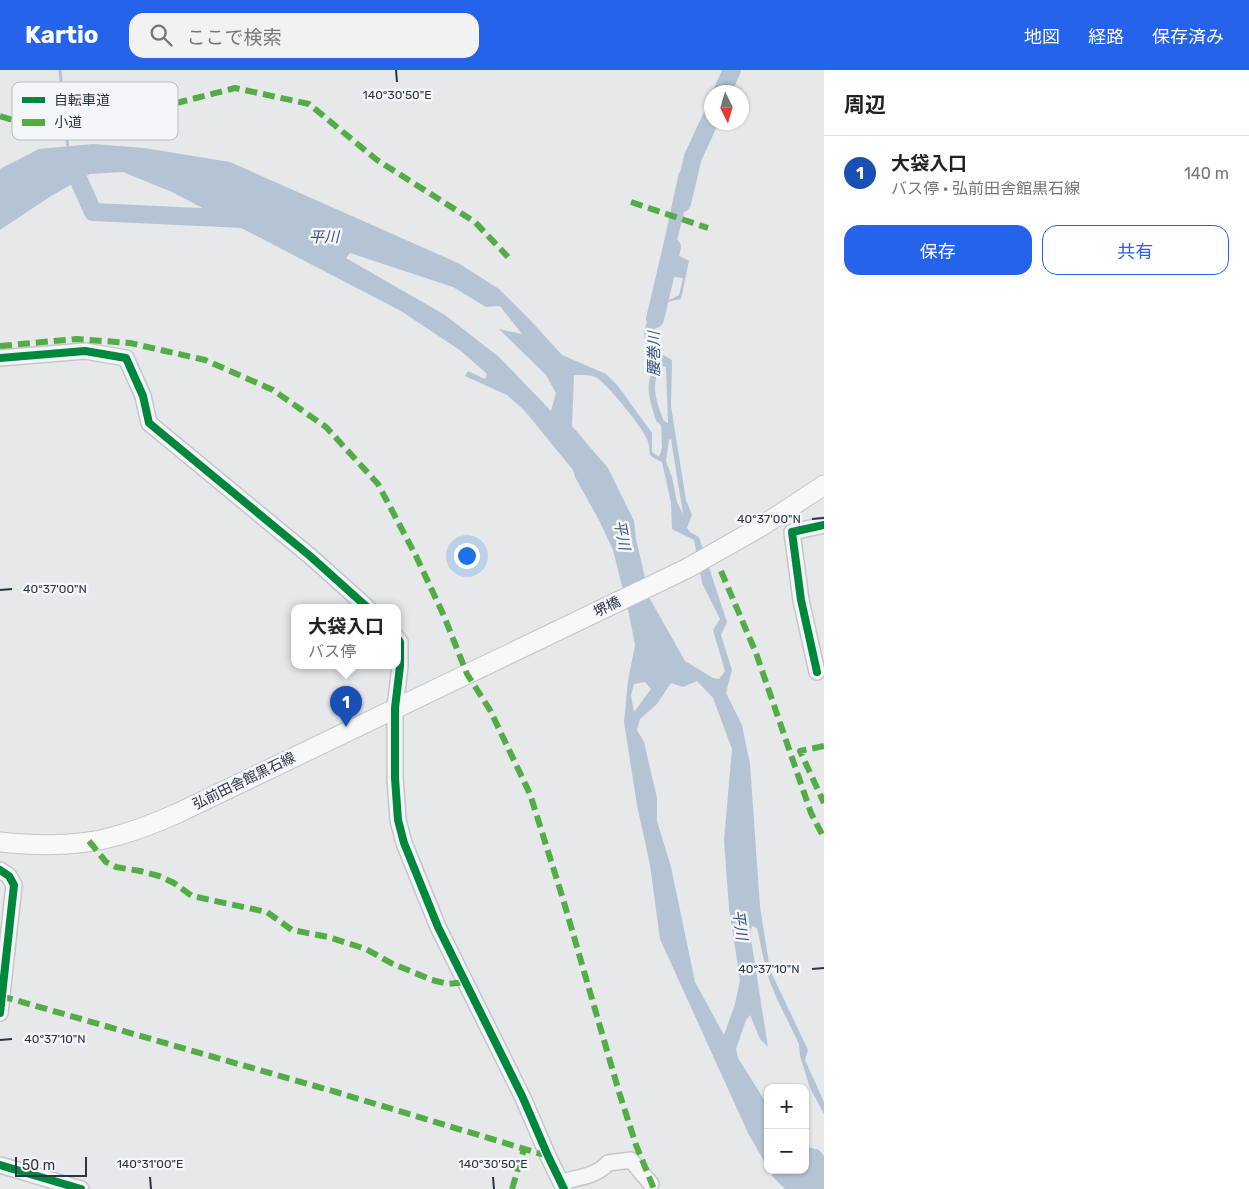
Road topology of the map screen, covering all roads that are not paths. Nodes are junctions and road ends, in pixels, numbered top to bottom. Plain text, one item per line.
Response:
1 (0, 358) edge
2 (824, 485) edge
3 (824, 525) edge
4 (364, 604) edge
5 (400, 669) edge
6 (476, 670) joint
7 (817, 672) dead end
8 (395, 708) junction
9 (0, 842) edge
10 (0, 870) edge
11 (0, 1013) edge
12 (0, 1165) edge
13 (651, 1184) dead end
14 (563, 1186) edge
15 (80, 1189) edge

1 - 4 street
2 - 6 main road, 堺橋
3 - 7 street
5 - 8 street
6 - 8 main road, 弘前田舎館黒石線
8 - 9 main road, 弘前田舎館黒石線
8 - 14 street
10 - 11 street
12 - 15 street
13 - 14 street

